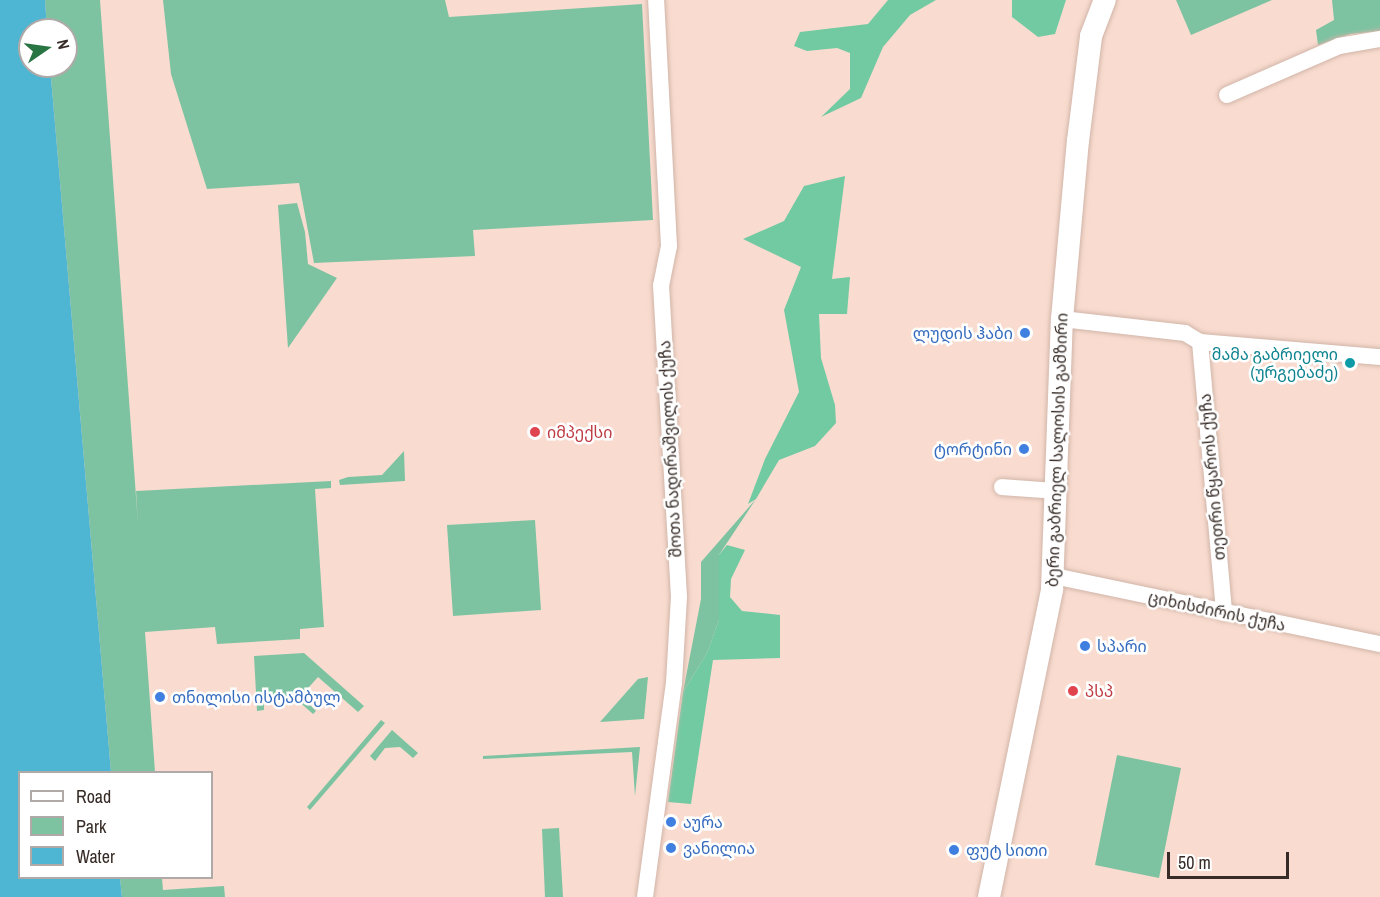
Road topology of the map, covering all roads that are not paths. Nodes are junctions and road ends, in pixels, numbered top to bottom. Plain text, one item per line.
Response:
1 (656, 0) edge
2 (1105, 0) edge
3 (1380, 39) edge
4 (1227, 95) dead end
5 (1062, 319) junction
6 (1200, 342) junction
7 (1380, 357) edge
8 (1002, 487) dead end
9 (1057, 491) junction
10 (1054, 576) junction
11 (1224, 613) junction
12 (1380, 644) edge
13 (645, 897) edge
14 (989, 897) edge

1 - 13 street, შოთა ნადირაშვილის ქუჩა
2 - 5 main road, ბერი გაბრიელ სალოსის გამზირი
3 - 4 street
5 - 6 street
5 - 9 main road, ბერი გაბრიელ სალოსის გამზირი
6 - 7 street
6 - 11 street, თეთრი წყაროს ქუჩა
8 - 9 street
9 - 10 main road, ბერი გაბრიელ სალოსის გამზირი
10 - 11 street, ციხისძირის ქუჩა
10 - 14 main road, ბერი გაბრიელ სალოსის გამზირი
11 - 12 street, ციხისძირის ქუჩა

